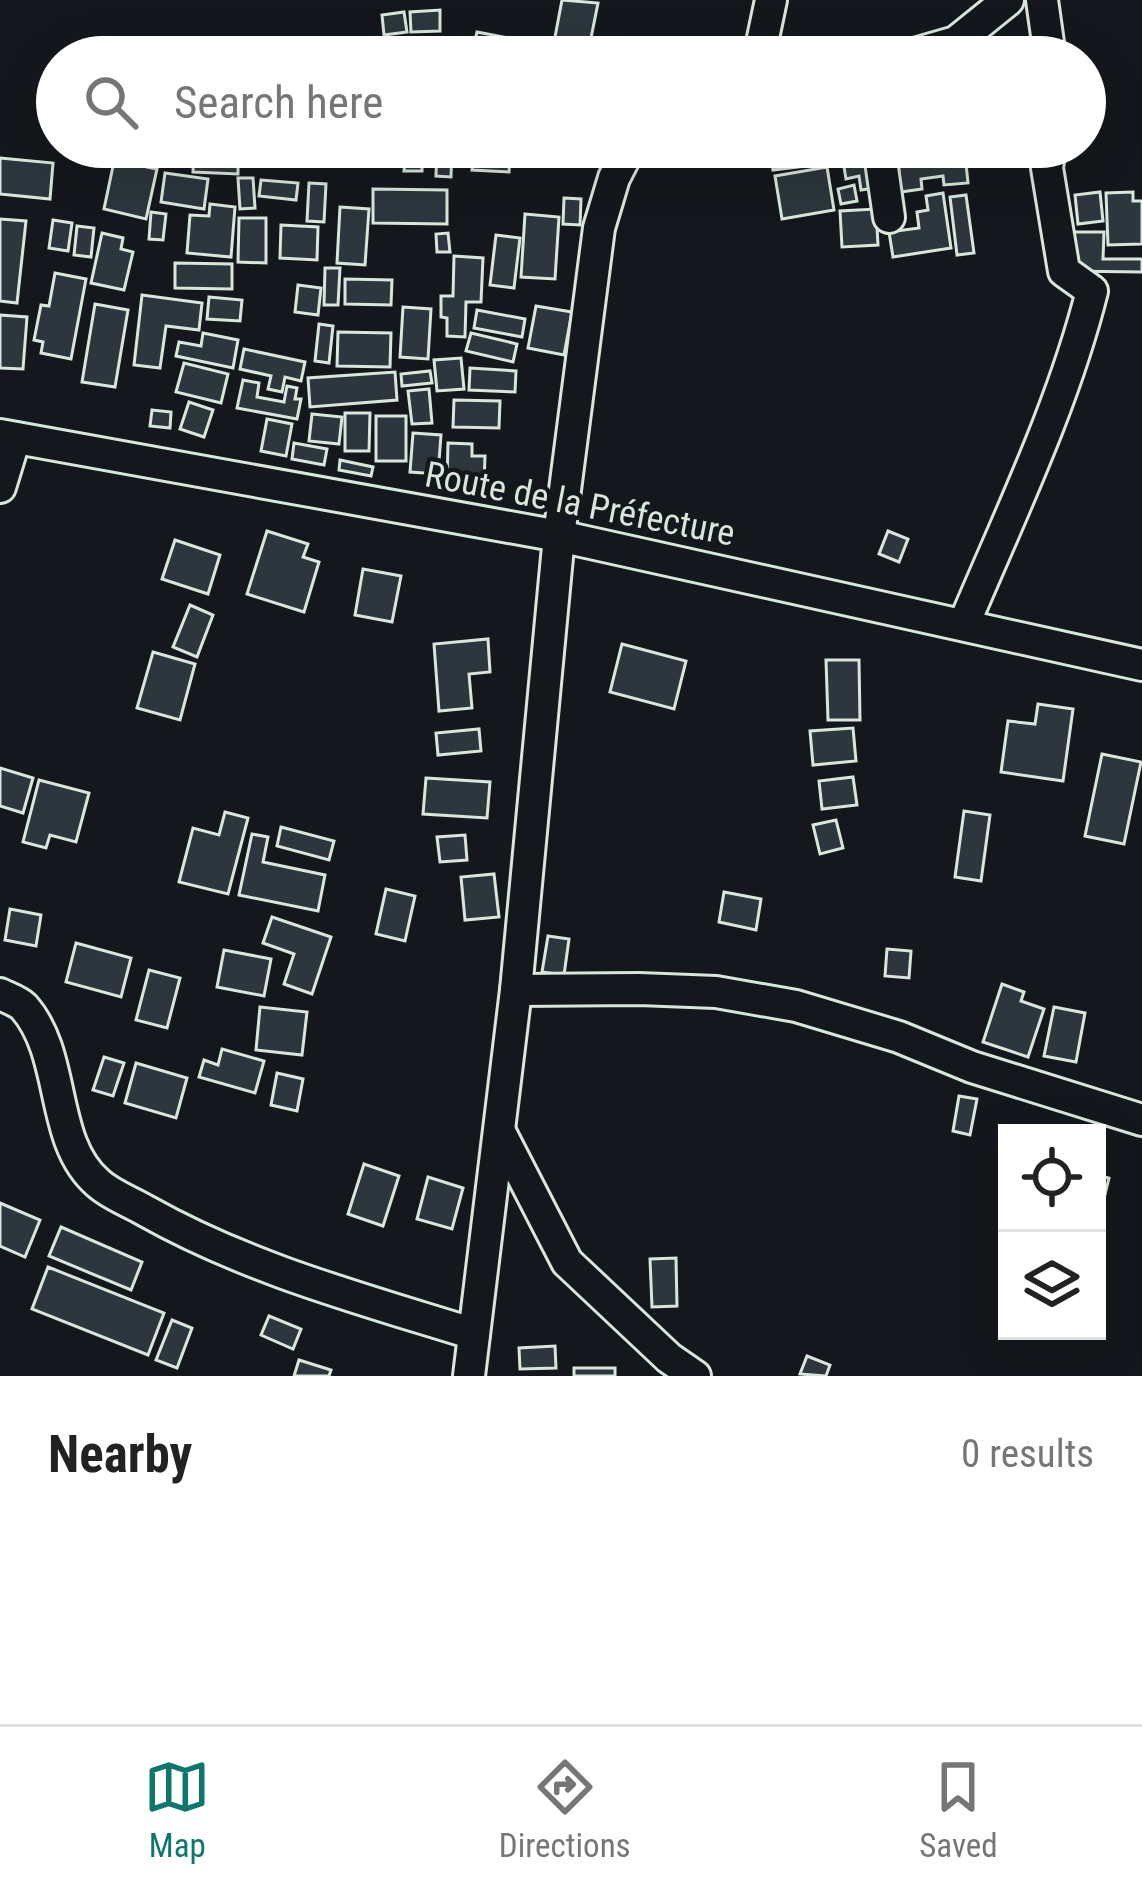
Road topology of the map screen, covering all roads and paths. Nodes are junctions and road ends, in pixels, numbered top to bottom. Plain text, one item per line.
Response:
1 (771, 0) edge
2 (1008, 0) edge
3 (1042, 0) edge
4 (763, 36) edge
5 (963, 36) edge
6 (1047, 36) edge
7 (619, 168) edge
8 (882, 168) edge
9 (1047, 168) edge
10 (889, 217) dead end
11 (8, 436) edge
12 (0, 487) edge
13 (559, 536) junction
14 (964, 624) junction
15 (1142, 665) edge
16 (516, 990) junction
17 (0, 994) edge
18 (1142, 1120) edge
19 (500, 1132) junction
20 (474, 1334) junction
21 (470, 1376) edge
22 (695, 1376) edge

1 - 4 street
2 - 5 street
3 - 6 street
7 - 13 street
8 - 10 street
9 - 14 street
11 - 12 street
11 - 13 street, Route de la Préfecture
13 - 14 street, Route de la Préfecture
13 - 16 street
14 - 15 street, Route de la Préfecture
16 - 18 street
16 - 19 street
17 - 20 street
19 - 20 street
19 - 22 street
20 - 21 street

